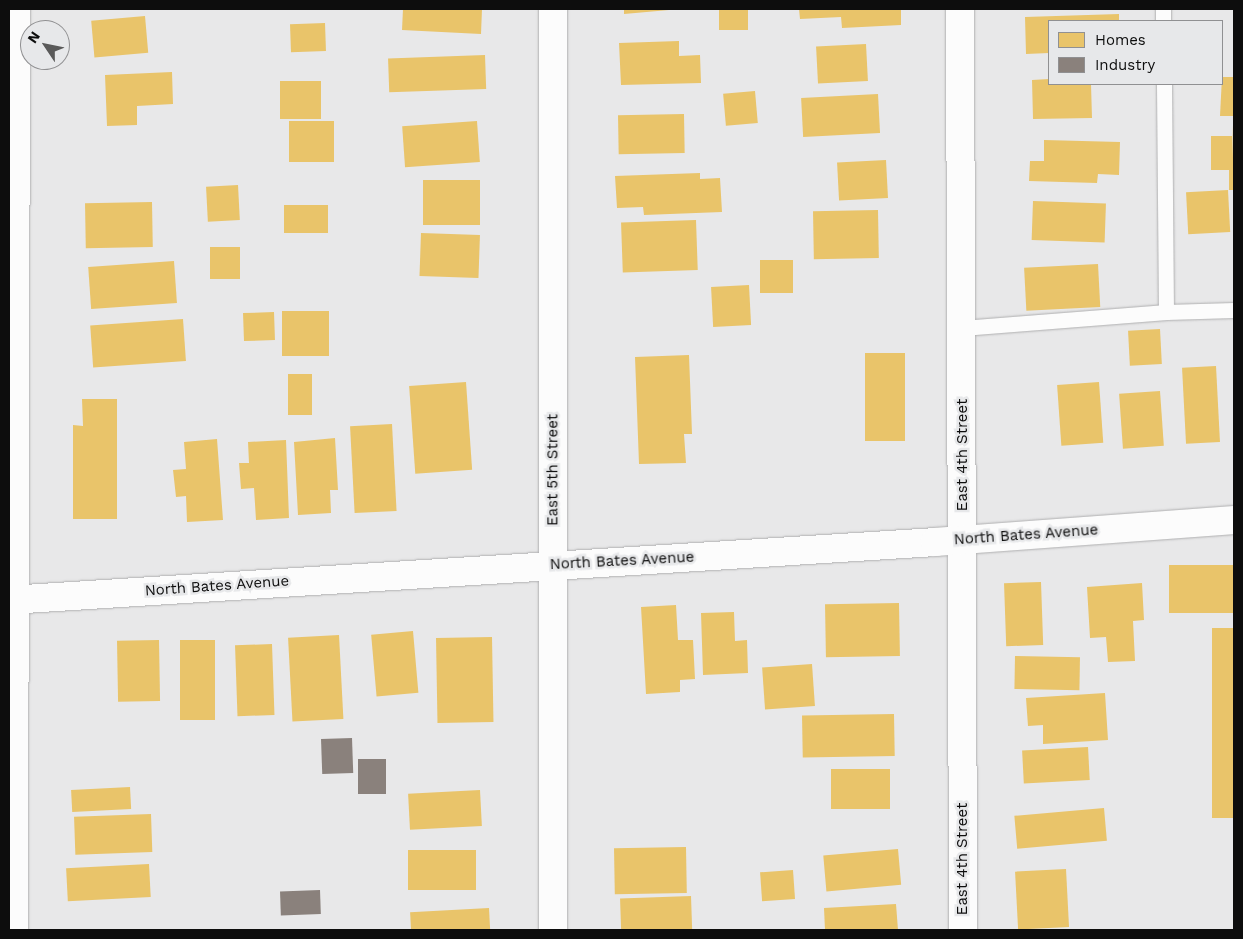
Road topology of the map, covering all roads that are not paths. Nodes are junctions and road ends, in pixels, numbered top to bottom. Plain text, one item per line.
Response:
1 (16, 9) edge
2 (553, 9) edge
3 (960, 9) edge
4 (1164, 85) edge
5 (1234, 310) edge
6 (1166, 312) junction
7 (962, 328) junction
8 (1234, 520) edge
9 (963, 539) junction
10 (554, 565) junction
11 (12, 599) edge
12 (14, 930) edge
13 (553, 930) edge
14 (963, 930) edge

1 - 11 street
2 - 10 street, East 5th Street
3 - 7 street, East 4th Street
4 - 6 lane
5 - 6 lane
6 - 7 lane
7 - 9 street, East 4th Street
8 - 9 street, North Bates Avenue
9 - 10 street, North Bates Avenue
9 - 14 street, East 4th Street
10 - 11 street, North Bates Avenue
10 - 13 street, East 5th Street
11 - 12 street

